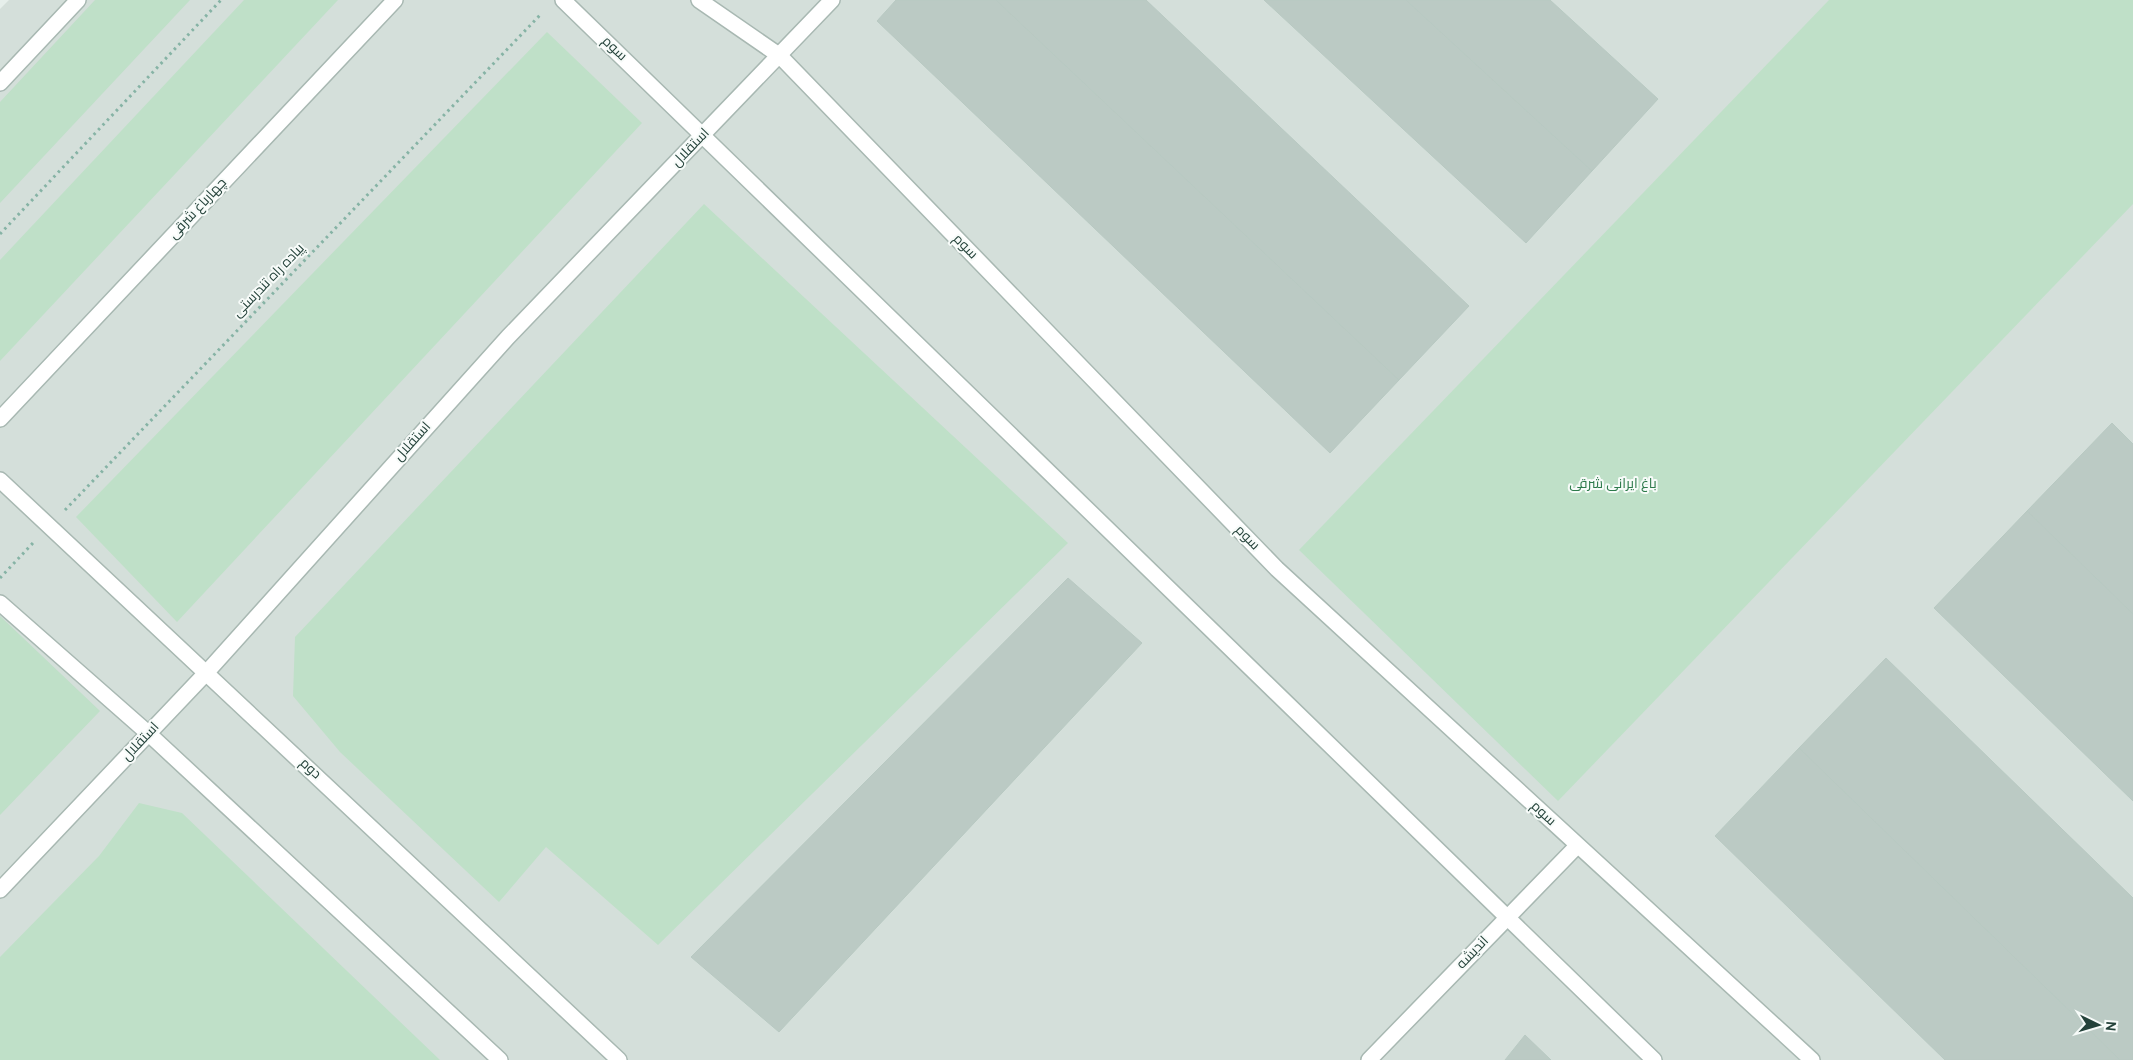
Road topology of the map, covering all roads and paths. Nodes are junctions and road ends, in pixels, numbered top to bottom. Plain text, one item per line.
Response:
1 (78, 0) edge
2 (221, 0) edge
3 (395, 0) edge
4 (563, 0) edge
5 (699, 0) edge
6 (832, 0) edge
7 (548, 7) dead end
8 (780, 56) junction
9 (0, 82) edge
10 (703, 136) junction
11 (0, 234) edge
12 (0, 419) edge
13 (0, 480) edge
14 (50, 526) junction
15 (0, 578) edge
16 (0, 603) edge
17 (207, 672) junction
18 (149, 734) junction
19 (1577, 846) junction
20 (0, 890) edge
21 (1507, 918) junction
22 (500, 1060) edge
23 (619, 1060) edge
24 (1369, 1060) edge
25 (1654, 1060) edge
26 (1812, 1060) edge

1 - 9 lane
2 - 11 path
3 - 12 lane, چهارباغ شرقی
4 - 10 lane, سوم
5 - 8 lane, سوم
6 - 8 lane, استقلال
7 - 14 path, پیاده راه تندرستی
8 - 10 lane, استقلال
8 - 19 lane, سوم
10 - 17 lane, استقلال
10 - 21 lane, سوم
13 - 14 lane, دوم
14 - 15 path, پیاده راه تندرستی
14 - 17 lane, دوم
16 - 18 lane
17 - 18 lane, استقلال
17 - 23 lane, دوم
18 - 20 lane, استقلال
18 - 22 lane
19 - 21 lane, اندیشه
19 - 26 lane, سوم
21 - 24 lane, اندیشه
21 - 25 lane, سوم

